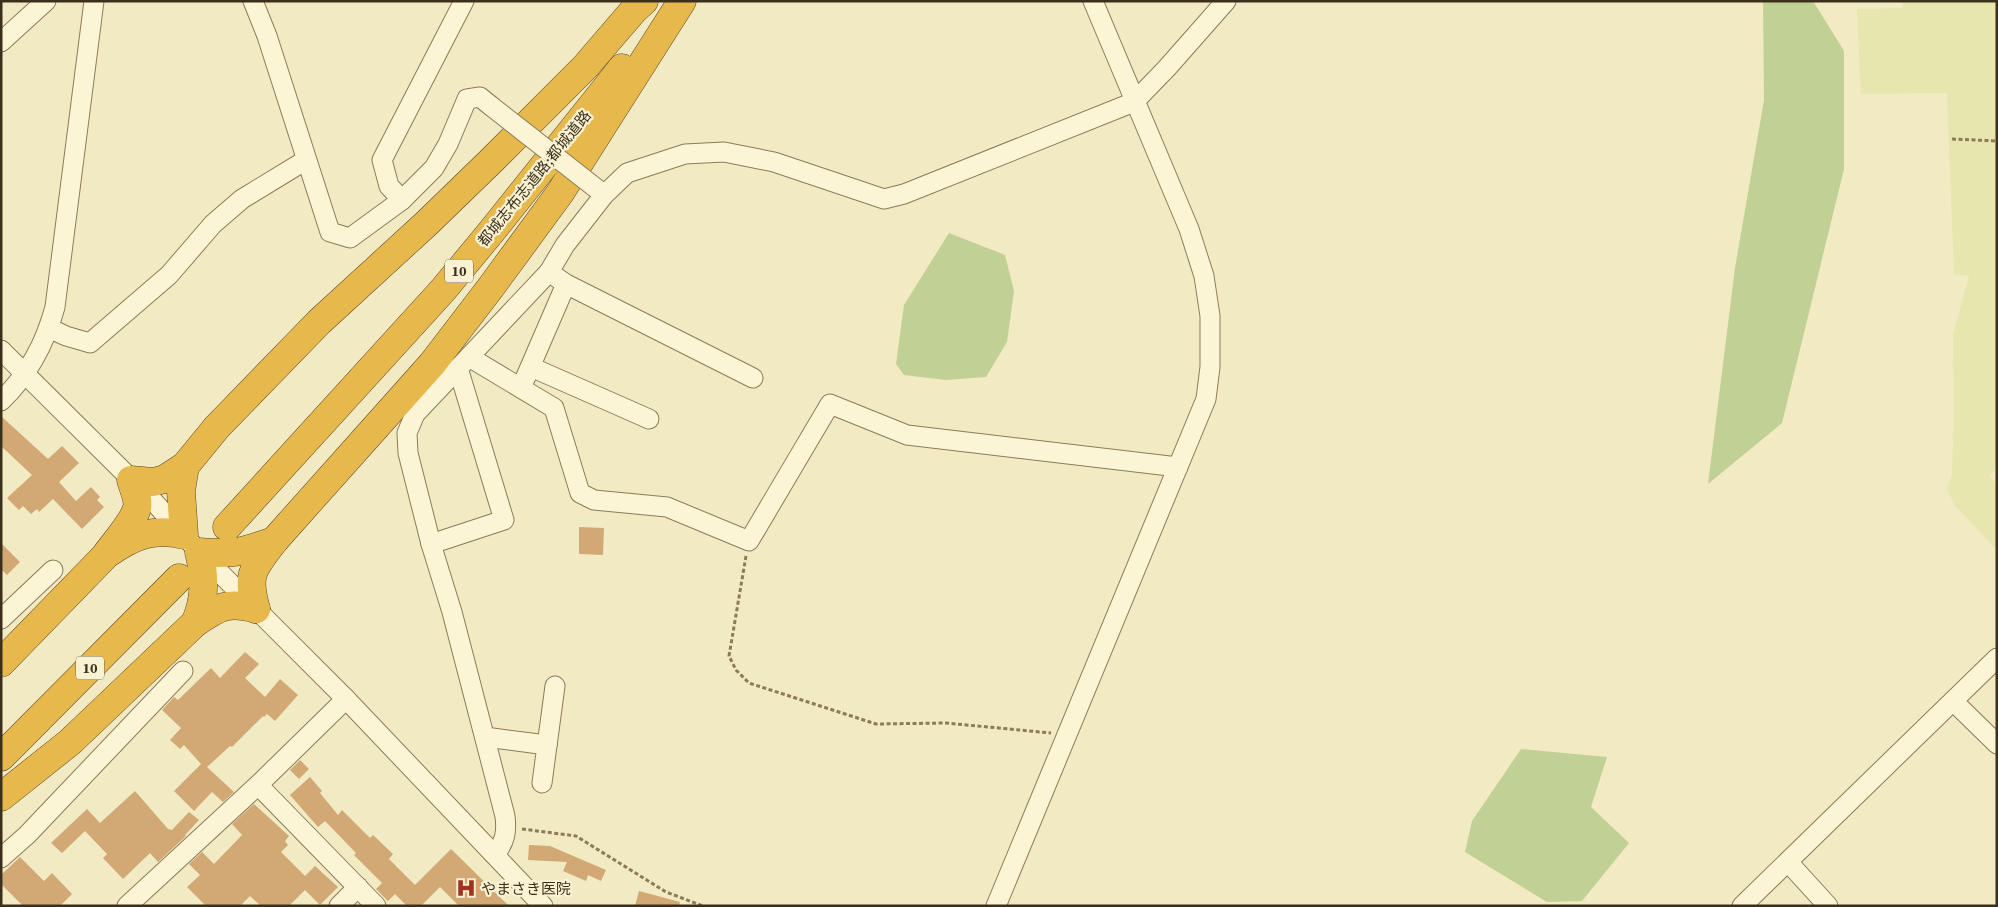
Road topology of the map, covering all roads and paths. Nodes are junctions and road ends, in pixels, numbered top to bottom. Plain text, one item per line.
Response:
1 (46, 1) edge
2 (94, 1) edge
3 (253, 1) edge
4 (464, 1) edge
5 (644, 1) edge
6 (674, 1) edge
7 (682, 1) edge
8 (1093, 1) edge
9 (1226, 1) edge
10 (24, 9) edge
11 (1, 42) edge
12 (1134, 102) junction
13 (1952, 139) dead end
14 (1997, 141) edge
15 (306, 160) junction
16 (600, 192) junction
17 (402, 200) junction
18 (549, 272) junction
19 (566, 284) junction
20 (49, 328) junction
21 (1, 350) edge
22 (464, 362) junction
23 (531, 366) junction
24 (27, 374) junction
25 (753, 378) dead end
26 (521, 388) junction
27 (1, 401) edge
28 (649, 420) dead end
29 (185, 466) junction
30 (1178, 467) junction
31 (131, 480) junction
32 (227, 527) dead end
33 (274, 541) junction
34 (749, 541) junction
35 (192, 543) junction
36 (431, 544) junction
37 (105, 556) junction
38 (52, 570) dead end
39 (179, 578) dead end
40 (256, 609) junction
41 (1, 620) edge
42 (195, 623) junction
43 (1997, 658) edge
44 (1, 664) edge
45 (183, 671) dead end
46 (555, 686) dead end
47 (346, 699) junction
48 (1953, 701) junction
49 (1068, 735) junction
50 (485, 737) junction
51 (1997, 744) edge
52 (548, 745) junction
53 (1, 757) edge
54 (542, 783) dead end
55 (258, 785) junction
56 (1, 797) edge
57 (506, 828) junction
58 (495, 855) junction
59 (1, 858) edge
60 (1788, 862) junction
61 (358, 887) junction
62 (541, 905) edge
63 (127, 906) edge
64 (339, 906) edge
65 (376, 906) edge
66 (703, 906) edge
67 (996, 906) edge
68 (1742, 906) edge
69 (1828, 906) edge

1 - 10 street
2 - 20 street
3 - 15 street
4 - 17 street
5 - 29 highway
6 - 32 highway, 都城志布志道路;都城道路 / 10
7 - 33 highway
8 - 12 street
9 - 12 street
10 - 11 street
12 - 16 street
12 - 30 street
13 - 14 path
15 - 17 street
15 - 20 street
16 - 17 street, bridge
16 - 18 street
18 - 19 street
18 - 22 street
19 - 23 street
19 - 25 street
20 - 24 street
21 - 24 street
22 - 26 street
22 - 36 street
22 - 36 street
23 - 26 street
23 - 28 street
24 - 27 street
24 - 31 street
26 - 34 street
29 - 31 highway
29 - 35 highway
30 - 34 street
30 - 49 street
31 - 35 street
31 - 37 highway
33 - 35 highway
33 - 40 highway
34 - 49 path
35 - 37 highway
35 - 40 street
35 - 42 highway
36 - 50 street
37 - 44 highway
38 - 41 street
39 - 53 highway, 10
40 - 42 highway
40 - 47 street
42 - 56 highway
43 - 48 street
45 - 59 street
46 - 52 street
47 - 55 street
47 - 58 street
48 - 51 street
48 - 60 street
49 - 67 street
50 - 52 street
50 - 57 street
52 - 54 street
55 - 61 street
55 - 63 street
57 - 58 street
57 - 66 path
58 - 62 street
60 - 68 street
60 - 69 street
61 - 64 street
61 - 65 street

